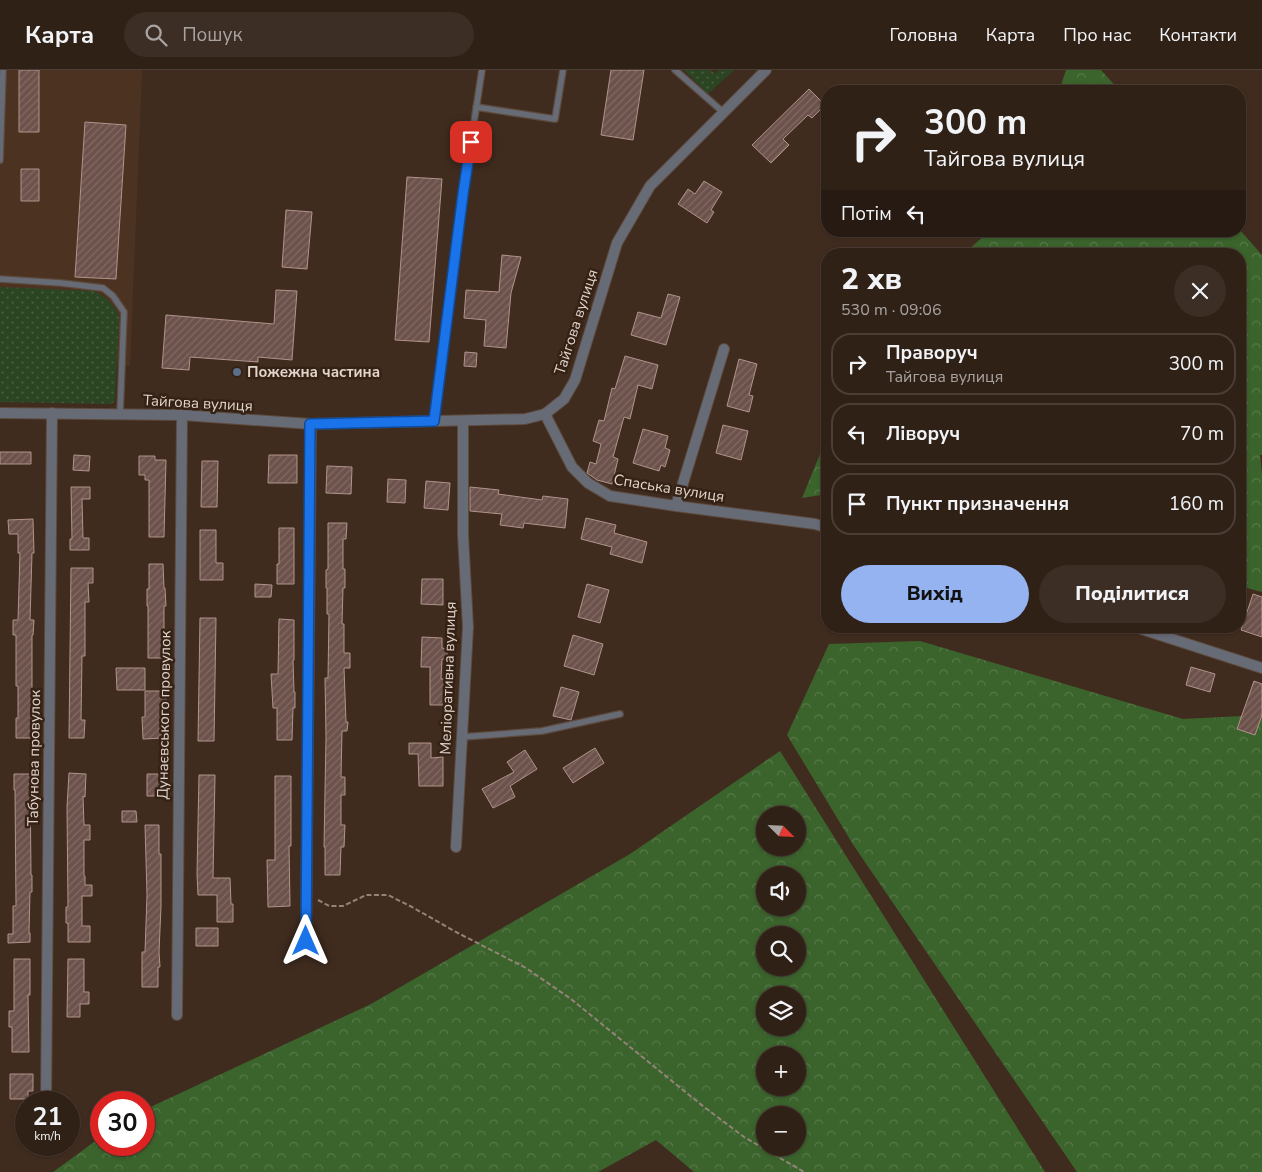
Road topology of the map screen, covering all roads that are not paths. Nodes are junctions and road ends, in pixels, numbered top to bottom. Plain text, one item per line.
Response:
1 (3, 70) edge
2 (482, 70) edge
3 (563, 70) edge
4 (675, 70) edge
5 (766, 70) edge
6 (476, 107) junction
7 (723, 112) junction
8 (0, 160) edge
9 (0, 279) edge
10 (724, 349) dead end
11 (0, 413) edge
12 (52, 413) junction
13 (120, 414) junction
14 (545, 414) junction
15 (182, 415) junction
16 (434, 421) junction
17 (464, 421) junction
18 (310, 424) junction
19 (676, 506) junction
20 (821, 526) edge
21 (1154, 633) edge
22 (1262, 668) edge
23 (620, 714) dead end
24 (462, 737) junction
25 (456, 847) dead end
26 (306, 941) dead end
27 (176, 1016) dead end
28 (46, 1091) edge

1 - 8 lane
2 - 6 lane
3 - 6 lane
4 - 7 lane
5 - 7 street, Тайгова вулиця
6 - 16 lane
7 - 14 street, Тайгова вулиця
9 - 13 lane
10 - 19 street
11 - 12 street, Тайгова вулиця
12 - 13 street, Тайгова вулиця
12 - 28 street, Табунова провулок
13 - 15 street, Тайгова вулиця
14 - 17 street, Тайгова вулиця
14 - 19 street, Спаська вулиця
15 - 18 street, Тайгова вулиця
15 - 27 street, Дунаєвського провулок
16 - 17 street, Тайгова вулиця
16 - 18 street, Тайгова вулиця
17 - 24 street, Меліоративна вулиця
18 - 26 street
19 - 20 street, Спаська вулиця
21 - 22 street
23 - 24 lane
24 - 25 street, Меліоративна вулиця

